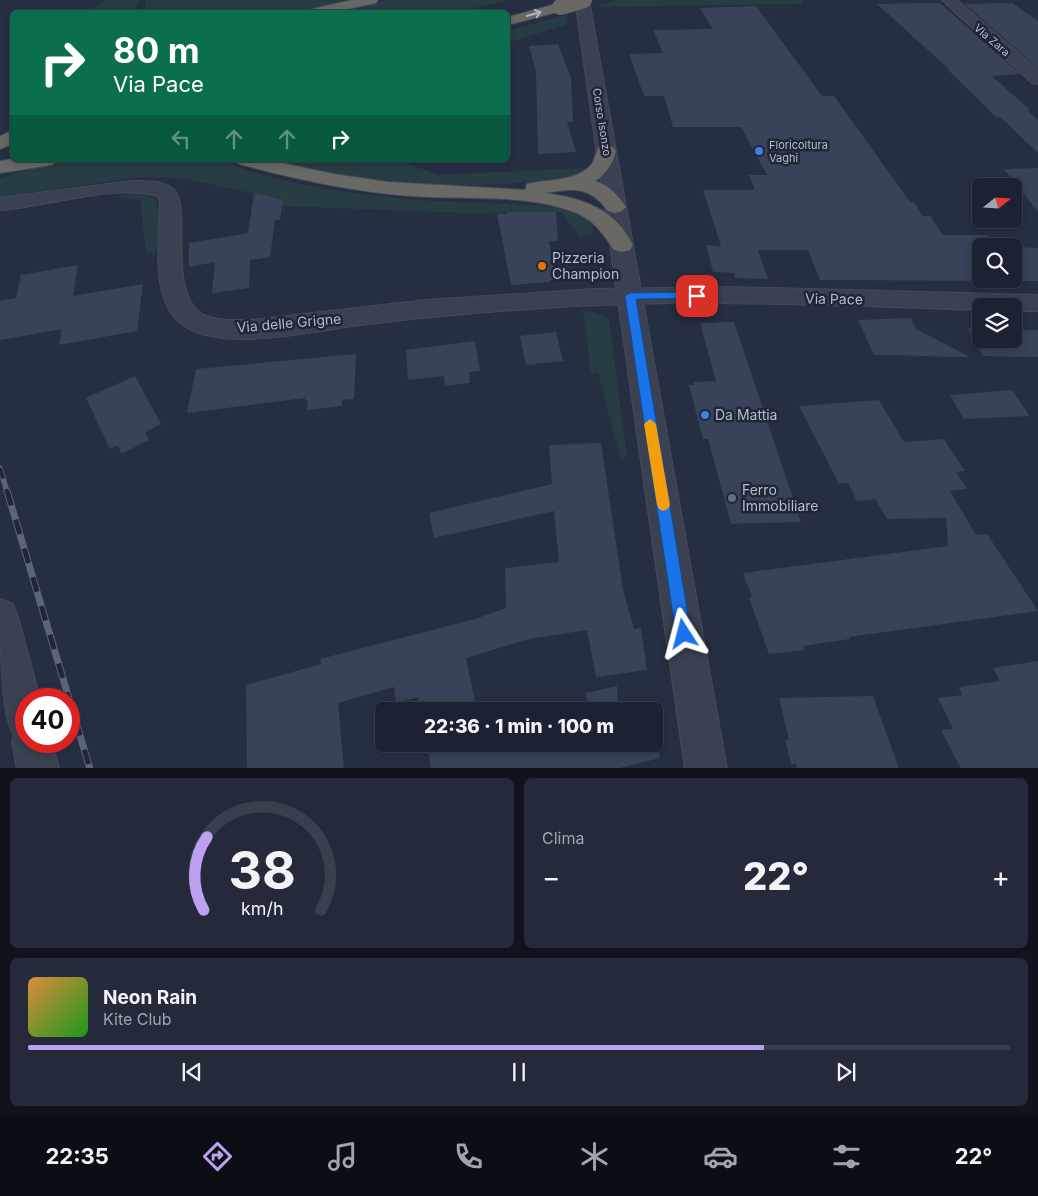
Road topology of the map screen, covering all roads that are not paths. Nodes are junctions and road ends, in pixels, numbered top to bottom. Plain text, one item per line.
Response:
1 (370, 0) edge
2 (542, 0) edge
3 (583, 0) edge
4 (948, 0) edge
5 (326, 10) edge
6 (504, 10) edge
7 (510, 21) edge
8 (1038, 79) edge
9 (606, 151) junction
10 (31, 162) edge
11 (253, 162) edge
12 (262, 162) edge
13 (0, 166) edge
14 (278, 169) junction
15 (566, 184) junction
16 (609, 191) junction
17 (475, 193) junction
18 (538, 198) junction
19 (0, 204) edge
20 (622, 245) junction
21 (630, 296) junction
22 (1038, 303) edge
23 (0, 617) edge
24 (18, 688) edge
25 (35, 753) edge
26 (38, 768) edge
27 (706, 768) edge

1 - 5 highway
2 - 6 highway
7 -> 3 highway, bridge
3 - 9 street, Corso Isonzo
4 - 8 street, Via Zara
9 - 15 highway
9 - 16 street, Corso Isonzo
10 - 13 highway
11 - 14 highway
12 - 14 highway
14 - 17 highway
15 - 16 highway
15 - 17 highway
16 - 18 highway
16 - 20 street, Corso Isonzo
17 - 18 highway
18 - 20 highway
19 - 21 street, Via delle Grigne
20 - 21 street, Corso Isonzo
21 - 22 street, Via Pace
21 - 27 street, Corso Isonzo
23 - 24 street
25 - 26 street

